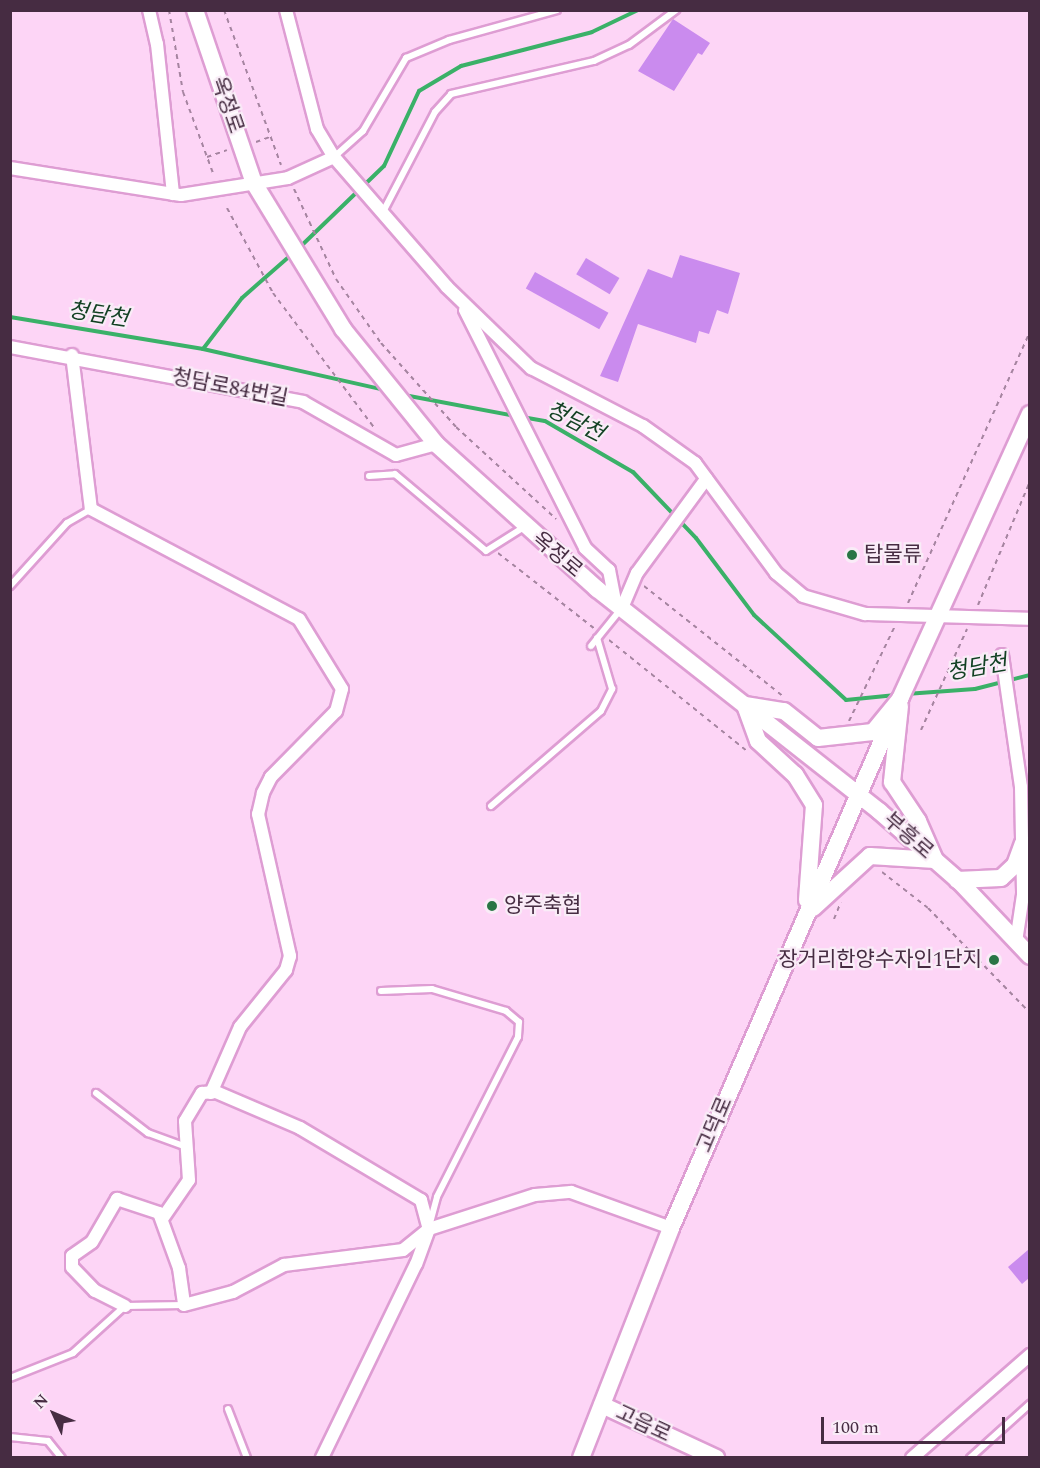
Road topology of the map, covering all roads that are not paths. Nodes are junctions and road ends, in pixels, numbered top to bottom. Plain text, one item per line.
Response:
1 (149, 10) edge
2 (195, 10) edge
3 (286, 10) edge
4 (557, 10) edge
5 (676, 10) edge
6 (334, 157) junction
7 (10, 168) edge
8 (254, 183) junction
9 (173, 194) junction
10 (382, 208) junction
11 (459, 299) junction
12 (10, 347) edge
13 (72, 355) junction
14 (1029, 414) edge
15 (1029, 428) edge
16 (431, 438) junction
17 (1015, 447) junction
18 (369, 476) dead end
19 (706, 479) junction
20 (91, 509) junction
21 (524, 527) junction
22 (10, 586) edge
23 (618, 605) junction
24 (937, 616) junction
25 (1029, 619) edge
26 (599, 636) junction
27 (591, 646) dead end
28 (1002, 655) dead end
29 (900, 699) junction
30 (745, 705) junction
31 (856, 795) junction
32 (491, 806) dead end
33 (1023, 843) junction
34 (935, 860) junction
35 (957, 880) junction
36 (805, 915) junction
37 (1017, 942) junction
38 (1029, 956) edge
39 (381, 991) dead end
40 (96, 1093) dead end
41 (212, 1093) junction
42 (184, 1146) junction
43 (162, 1219) junction
44 (671, 1228) junction
45 (429, 1229) junction
46 (184, 1305) junction
47 (125, 1306) junction
48 (1029, 1355) edge
49 (10, 1378) edge
50 (1029, 1404) edge
51 (602, 1405) junction
52 (228, 1409) dead end
53 (10, 1437) edge
54 (691, 1452) edge
55 (62, 1458) edge
56 (247, 1458) edge
57 (322, 1458) edge
58 (581, 1458) edge
59 (716, 1458) edge
60 (912, 1458) edge
61 (970, 1458) edge

1 - 9 street
2 - 8 main road, 옥정로
3 - 6 street
4 - 6 lane
5 - 10 lane
6 - 8 street
6 - 10 street
7 - 9 street
8 - 9 street
8 - 16 main road, 옥정로
10 - 11 street
11 - 19 street
11 - 23 street
12 - 13 street, 청담로84번길
13 - 16 street, 청담로84번길
13 - 20 street
14 - 17 main road
15 - 17 main road
16 - 21 main road, 옥정로
17 - 24 main road
18 - 21 lane
19 - 23 street
19 - 24 street
20 - 22 lane
20 - 41 street
21 - 23 main road, 옥정로
23 - 26 lane
23 - 30 main road, 옥정로
24 - 25 street
24 - 29 main road
26 - 27 lane
26 - 32 lane
28 - 33 street
29 - 30 main road
29 - 31 main road
29 - 34 main road
30 - 31 main road, 옥정로
30 - 36 main road
31 - 34 main road, 부흥로
31 - 36 main road, 고덕로
33 - 35 main road
33 - 37 street
34 - 35 main road, 부흥로
34 - 36 main road
35 - 37 main road, 부흥로
36 - 44 main road, 고덕로
37 - 38 main road, 부흥로
39 - 45 lane
40 - 42 lane
41 - 42 street
41 - 45 street
42 - 43 street
43 - 46 street
43 - 47 street
44 - 45 street
44 - 51 main road, 고덕로
45 - 46 street
45 - 57 street
46 - 47 lane
47 - 49 lane
48 - 60 street
50 - 61 lane
51 - 54 main road, 고읍로
51 - 58 main road, 고덕로
52 - 56 lane
53 - 55 lane
54 - 59 main road, 고읍로

